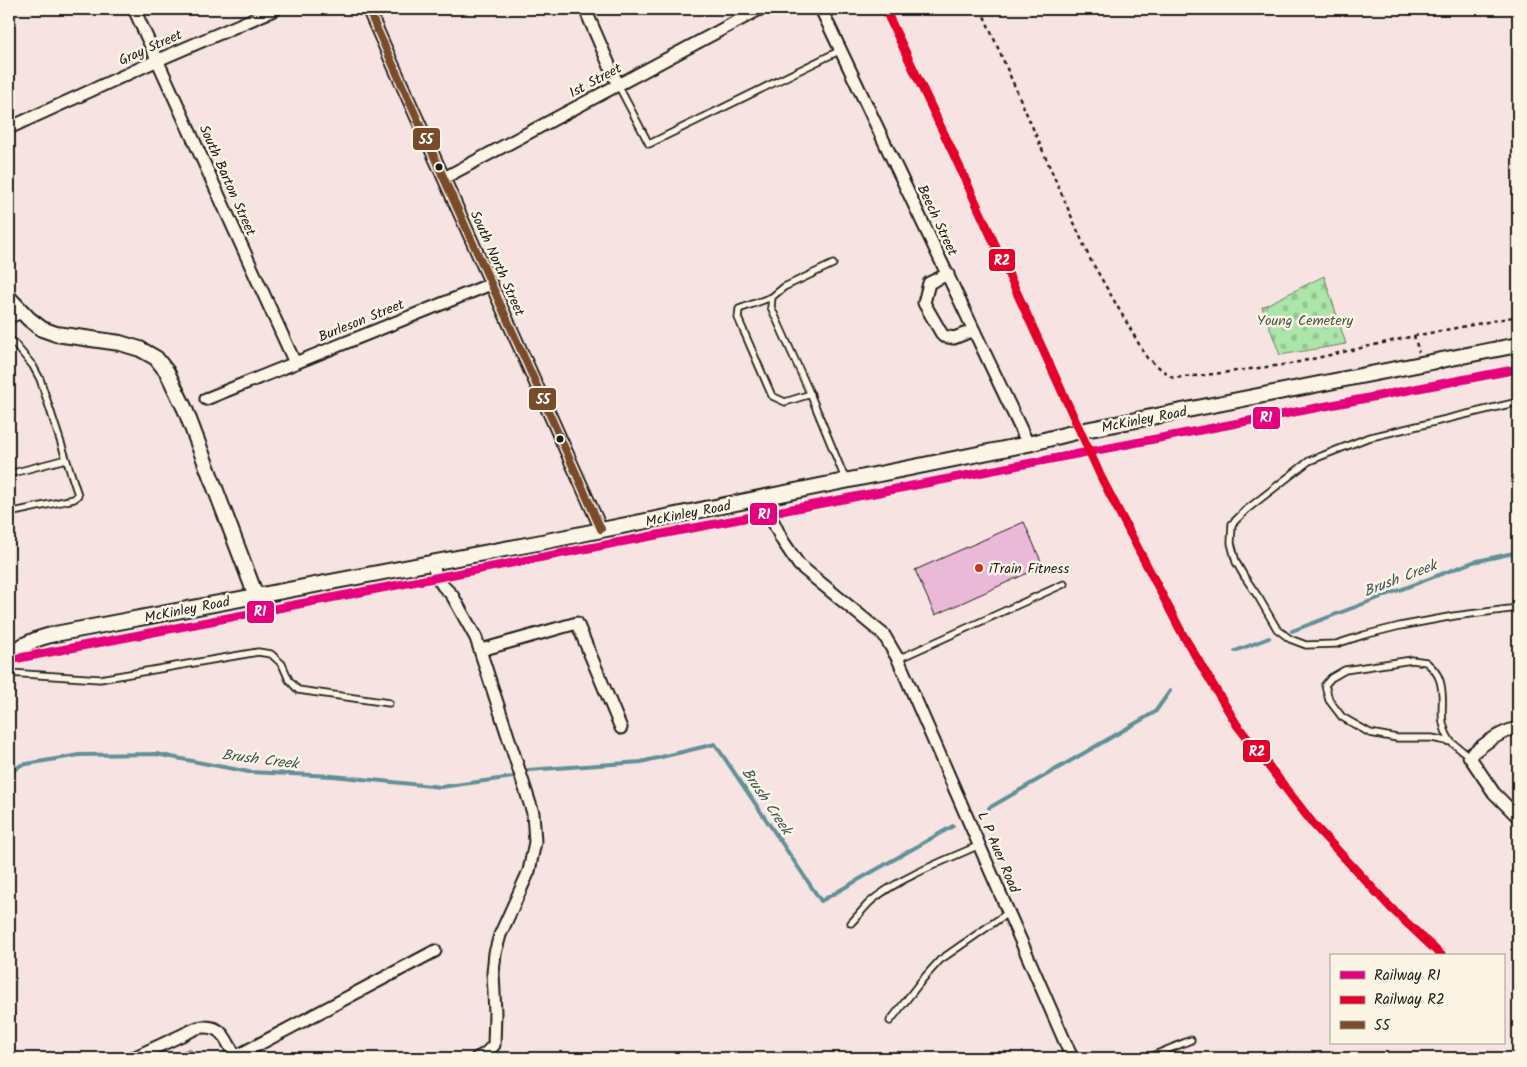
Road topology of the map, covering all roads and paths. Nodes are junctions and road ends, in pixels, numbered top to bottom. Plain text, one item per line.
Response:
1 (134, 9) edge
2 (276, 9) edge
3 (368, 9) edge
4 (585, 9) edge
5 (760, 9) edge
6 (821, 9) edge
7 (981, 9) edge
8 (841, 50) junction
9 (158, 60) junction
10 (618, 85) junction
11 (9, 128) edge
12 (444, 178) junction
13 (832, 264) dead end
14 (948, 274) junction
15 (491, 284) junction
16 (772, 297) junction
17 (9, 298) edge
18 (25, 315) junction
19 (1518, 316) edge
20 (9, 320) edge
21 (974, 330) junction
22 (1414, 336) junction
23 (9, 337) edge
24 (1518, 345) edge
25 (295, 363) junction
26 (1423, 364) junction
27 (811, 394) junction
28 (206, 399) dead end
29 (1518, 402) edge
30 (1028, 444) junction
31 (66, 459) junction
32 (9, 474) edge
33 (846, 481) junction
34 (765, 498) junction
35 (9, 513) edge
36 (601, 529) junction
37 (432, 563) junction
38 (1064, 584) dead end
39 (256, 596) junction
40 (1518, 608) edge
41 (481, 650) junction
42 (9, 656) edge
43 (898, 659) junction
44 (9, 673) edge
45 (389, 703) dead end
46 (621, 728) dead end
47 (1518, 728) edge
48 (1451, 742) junction
49 (1469, 756) junction
50 (1518, 817) edge
51 (980, 845) junction
52 (1009, 912) junction
53 (851, 923) dead end
54 (435, 951) dead end
55 (890, 1020) dead end
56 (1191, 1040) dead end
57 (132, 1058) edge
58 (235, 1058) edge
59 (477, 1058) edge
60 (1072, 1058) edge
61 (1147, 1058) edge

1 - 9 street, South Barton Street
2 - 9 street, Gray Street
3 - 12 street, South North Street
4 - 10 street
5 - 10 street, 1st Street
6 - 8 street, Beech Street
7 - 22 path
8 - 10 lane
8 - 14 street, Beech Street
9 - 11 street, Gray Street
9 - 25 street, South Barton Street
10 - 12 street, 1st Street
12 - 15 street, South North Street
13 - 16 lane
14 - 21 street, Beech Street
14 - 21 street
15 - 25 street, Burleson Street
15 - 36 street, South North Street
16 - 27 lane
16 - 27 lane
17 - 18 street
18 - 20 lane
18 - 39 street
19 - 22 path
21 - 30 street, Beech Street
22 - 26 path
23 - 31 lane
24 - 26 street, McKinley Road
25 - 28 street, Burleson Street
26 - 30 street, McKinley Road
27 - 33 lane
29 - 40 lane
30 - 33 street, McKinley Road
31 - 32 lane
31 - 35 lane
33 - 34 street, McKinley Road
34 - 36 street, McKinley Road
34 - 43 street, L P Auer Road
36 - 37 street, McKinley Road
37 - 39 street, McKinley Road
37 - 41 street
38 - 43 lane
39 - 42 street, McKinley Road
41 - 46 street
41 - 59 street
43 - 51 street, L P Auer Road
44 - 45 lane
47 - 49 street
48 - 48 lane
48 - 49 lane
49 - 50 street
51 - 52 street, L P Auer Road
51 - 53 lane
52 - 55 lane
52 - 60 street, L P Auer Road
54 - 58 street
56 - 61 lane
57 - 58 street

